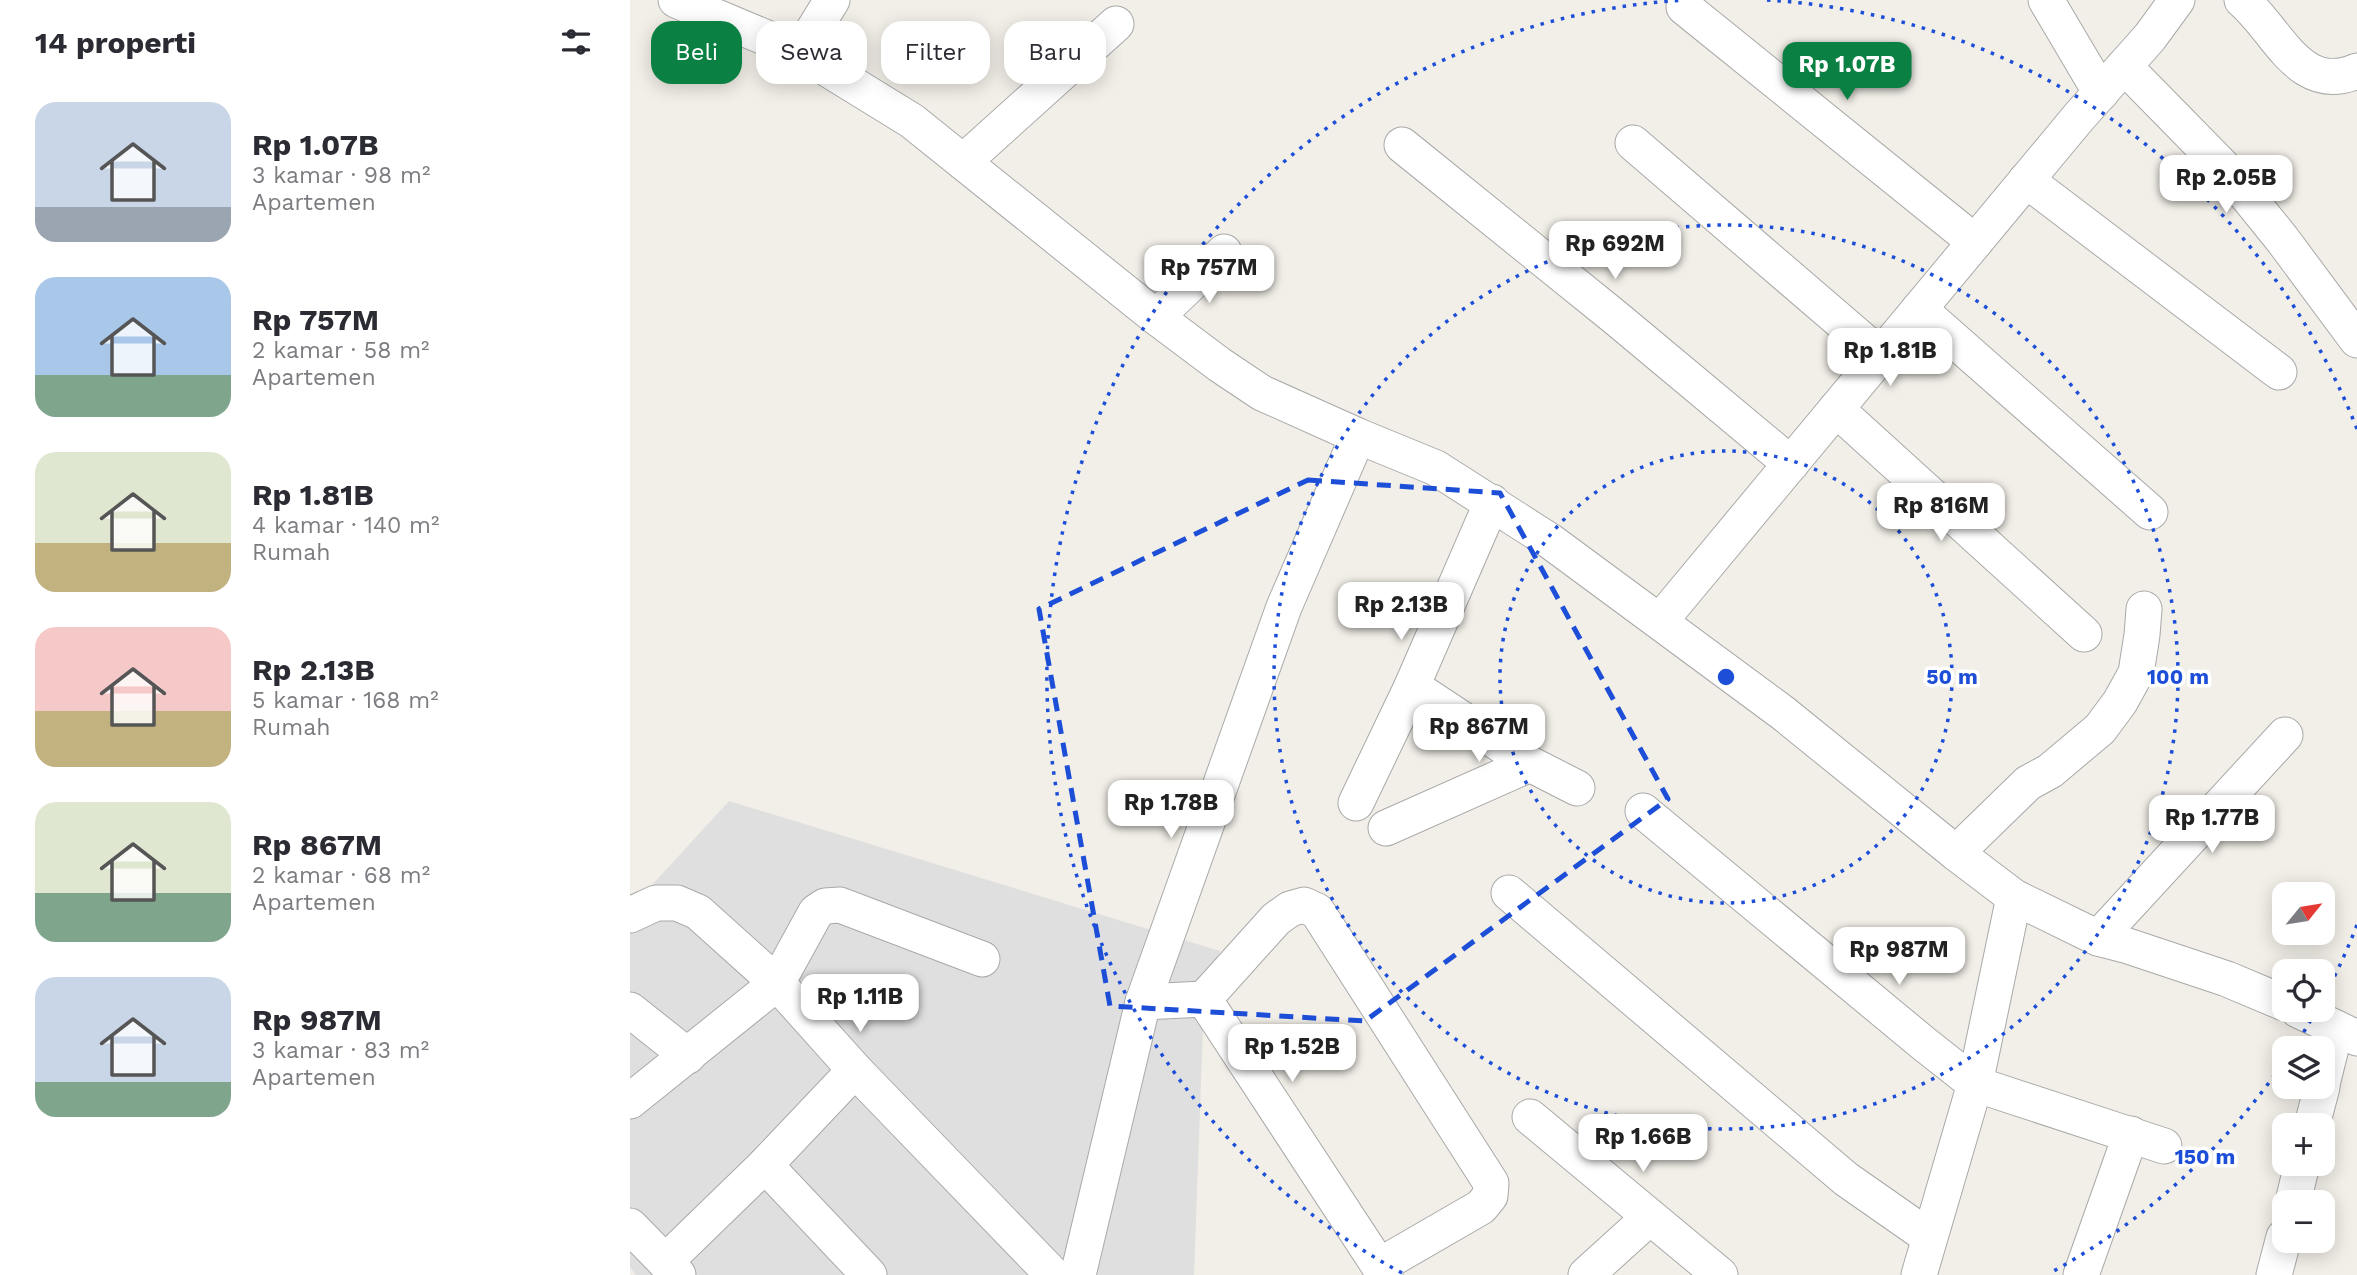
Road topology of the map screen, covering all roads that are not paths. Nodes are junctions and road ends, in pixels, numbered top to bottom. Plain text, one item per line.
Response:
1 (676, 0) edge
2 (832, 0) edge
3 (2046, 0) edge
4 (2177, 0) edge
5 (2242, 0) edge
6 (1684, 7) dead end
7 (819, 21) edge
8 (1116, 24) dead end
9 (756, 34) edge
10 (2124, 66) junction
11 (2357, 71) edge
12 (852, 84) edge
13 (2101, 93) junction
14 (1633, 144) dead end
15 (1402, 145) dead end
16 (963, 162) junction
17 (2026, 180) junction
18 (1975, 242) junction
19 (1224, 252) dead end
20 (1919, 309) junction
21 (1156, 317) junction
22 (2357, 340) edge
23 (1881, 356) junction
24 (2279, 372) dead end
25 (1836, 409) junction
26 (1358, 436) junction
27 (1791, 464) junction
28 (1492, 502) junction
29 (2150, 512) dead end
30 (2144, 609) dead end
31 (1660, 621) junction
32 (2084, 634) dead end
33 (1412, 686) junction
34 (2285, 735) dead end
35 (1530, 764) junction
36 (1577, 788) dead end
37 (1356, 803) dead end
38 (1643, 811) dead end
39 (1386, 828) dead end
40 (1955, 853) junction
41 (1508, 893) dead end
42 (2014, 897) junction
43 (630, 915) edge
44 (2098, 938) junction
45 (982, 959) dead end
46 (777, 983) junction
47 (2272, 998) edge
48 (1203, 999) junction
49 (1143, 1002) junction
50 (630, 1010) edge
51 (2324, 1022) edge
52 (2347, 1033) edge
53 (688, 1056) junction
54 (2335, 1058) edge
55 (855, 1070) junction
56 (1975, 1084) junction
57 (630, 1101) edge
58 (1530, 1117) dead end
59 (2131, 1134) junction
60 (2164, 1146) dead end
61 (765, 1165) junction
62 (1650, 1217) junction
63 (630, 1226) edge
64 (1929, 1237) junction
65 (2280, 1253) edge
66 (672, 1269) edge
67 (1382, 1271) edge
68 (869, 1275) edge
69 (1053, 1275) edge
70 (1078, 1275) edge
71 (1586, 1275) edge
72 (1720, 1275) edge
73 (1919, 1275) edge
74 (2081, 1275) edge
75 (2274, 1275) edge

1 - 9 street
2 - 7 street
3 - 13 street
4 - 10 street
5 - 11 street
6 - 18 street
8 - 16 street
10 - 13 street
10 - 22 street
12 - 16 street
13 - 17 street
14 - 23 street
15 - 27 street
16 - 21 street
17 - 18 street
17 - 24 street
18 - 20 street
19 - 21 street
20 - 23 street
20 - 29 street
21 - 26 street
23 - 25 street
25 - 27 street
25 - 32 street
26 - 28 street
26 - 49 street
27 - 31 street
28 - 31 street
28 - 33 street
30 - 40 street
31 - 40 street
33 - 35 street
33 - 37 street
34 - 44 street
35 - 36 street
35 - 39 street
38 - 56 street
40 - 42 street
41 - 64 street
42 - 44 street
42 - 56 street
43 - 46 street
44 - 47 street
45 - 46 street
46 - 53 street
46 - 55 street
48 - 49 street
48 - 67 street
48 - 67 street
49 - 70 street
50 - 53 street
51 - 52 street
52 - 54 street
53 - 57 street
55 - 61 street
55 - 69 street
56 - 59 street
56 - 64 street
58 - 62 street
59 - 60 street
59 - 74 street
61 - 66 street
61 - 68 street
62 - 71 street
62 - 72 street
63 - 66 street
64 - 73 street
65 - 75 street

